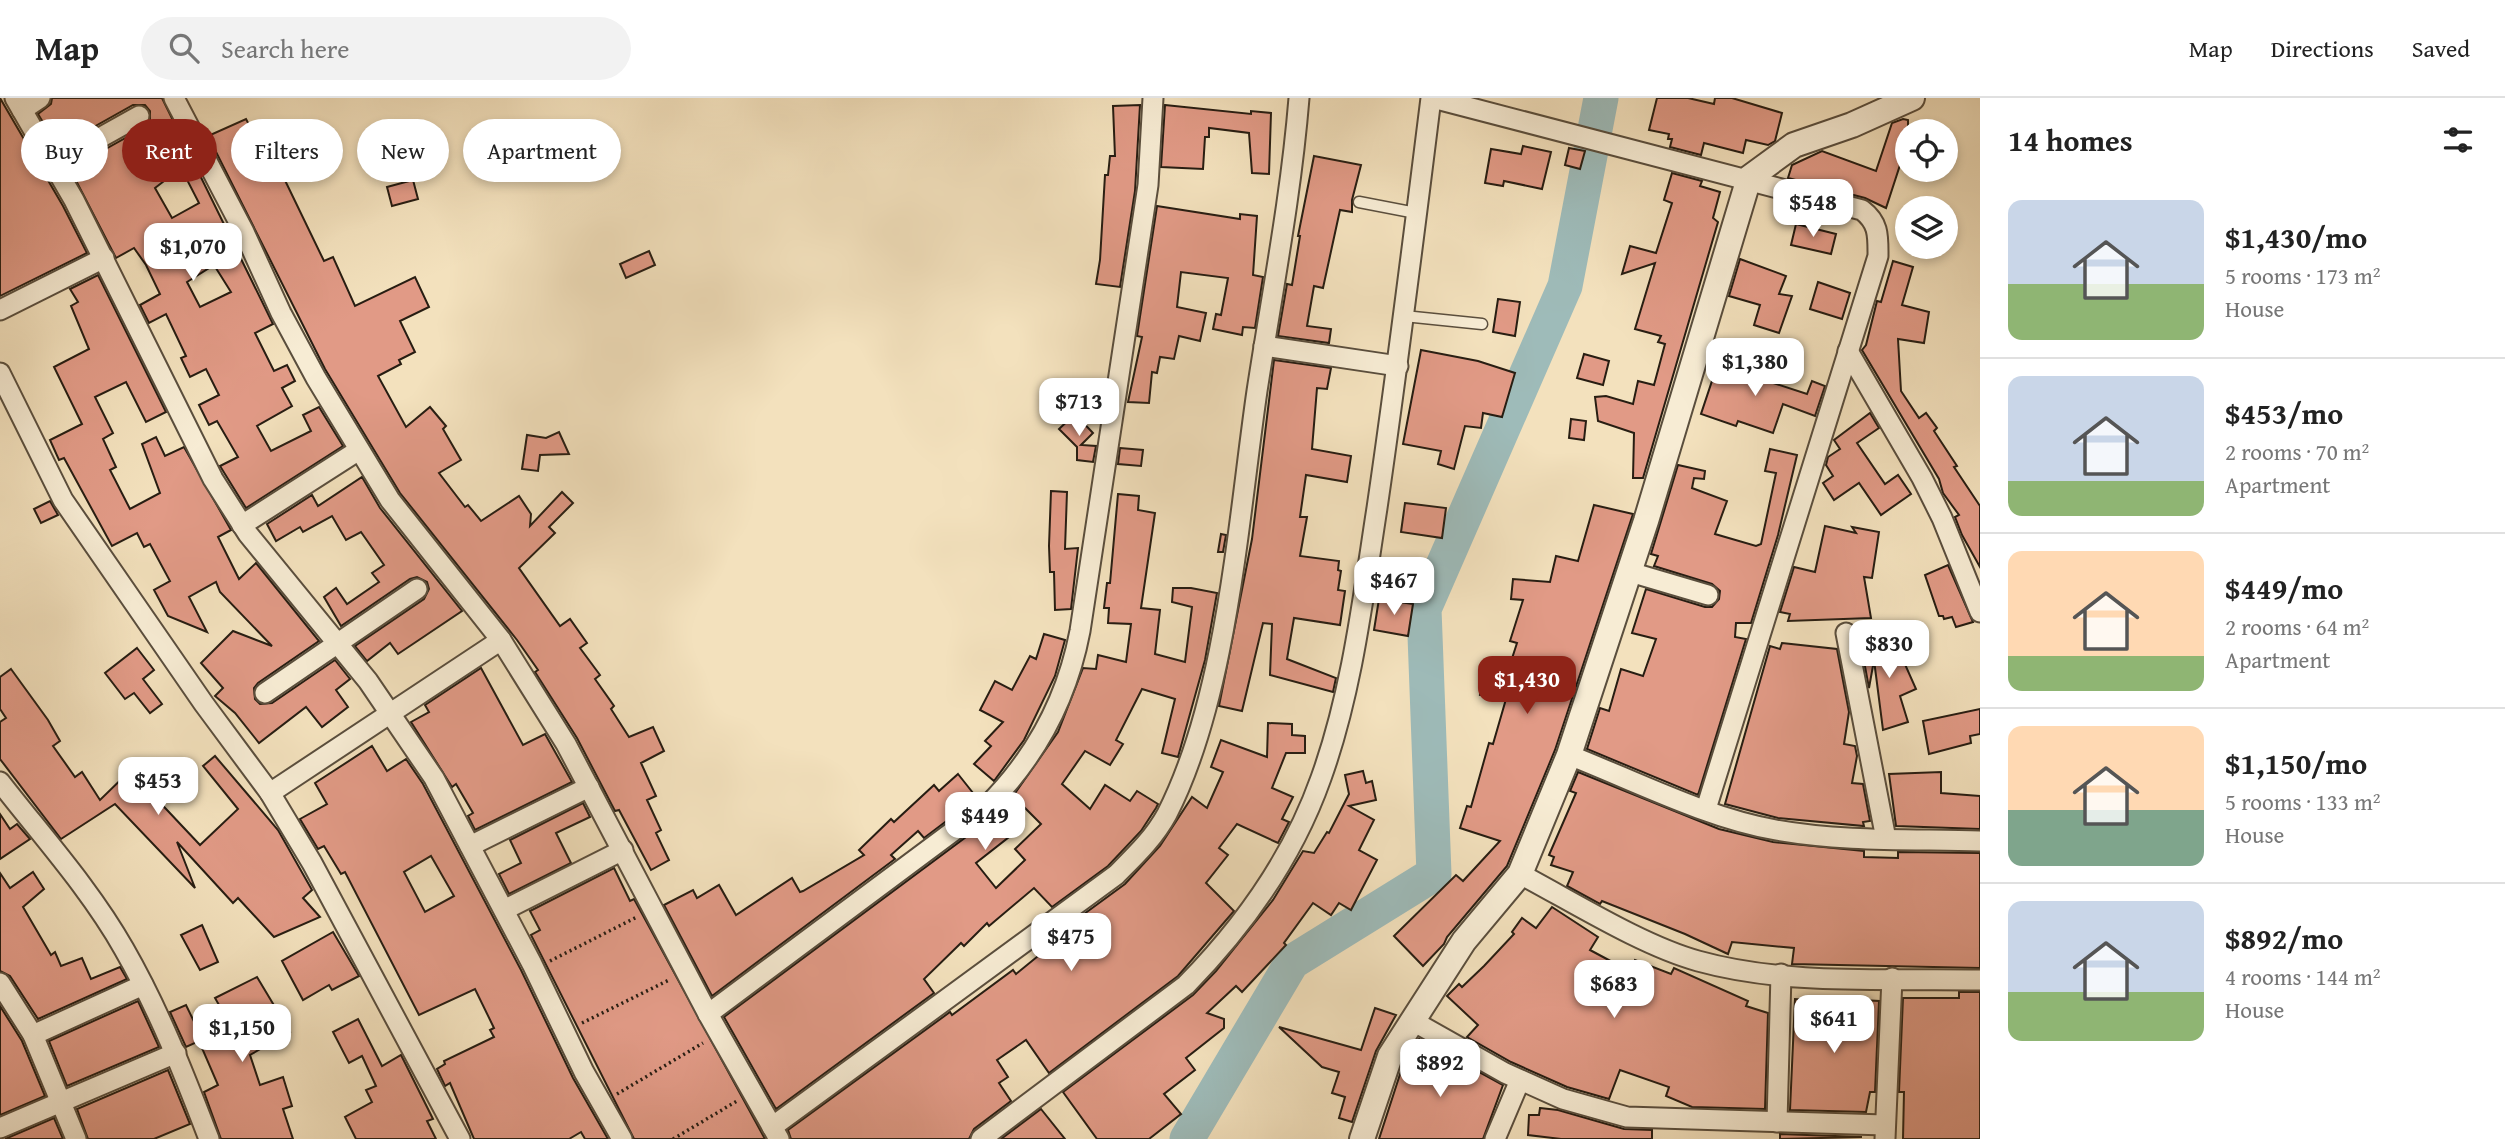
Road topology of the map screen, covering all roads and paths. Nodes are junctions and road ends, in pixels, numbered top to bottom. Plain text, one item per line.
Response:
1 (40, 98) edge
2 (174, 98) edge
3 (1153, 98) edge
4 (1299, 98) edge
5 (1432, 98) edge
6 (1912, 98) edge
7 (18, 104) edge
8 (139, 117) dead end
9 (108, 134) edge
10 (1749, 178) junction
11 (63, 182) edge
12 (1359, 202) dead end
13 (1416, 213) junction
14 (104, 258) junction
15 (0, 310) edge
16 (1404, 316) junction
17 (1482, 324) dead end
18 (1264, 346) junction
19 (1848, 351) junction
20 (1398, 366) junction
21 (0, 373) edge
22 (359, 450) junction
23 (242, 525) junction
24 (1630, 572) junction
25 (416, 589) dead end
26 (1707, 595) dead end
27 (1980, 612) edge
28 (1846, 633) dead end
29 (501, 640) junction
30 (336, 642) junction
31 (265, 693) dead end
32 (392, 713) junction
33 (1569, 755) junction
34 (0, 782) edge
35 (589, 787) junction
36 (270, 793) junction
37 (1706, 809) junction
38 (1886, 839) junction
39 (1980, 841) edge
40 (470, 846) junction
41 (623, 850) junction
42 (1520, 874) junction
43 (503, 910) junction
44 (645, 913) dead end
45 (534, 969) junction
46 (1781, 974) junction
47 (1892, 978) junction
48 (671, 979) dead end
49 (1980, 980) edge
50 (0, 983) edge
51 (143, 985) junction
52 (708, 1014) junction
53 (1411, 1020) junction
54 (565, 1032) junction
55 (33, 1035) junction
56 (705, 1042) dead end
57 (176, 1053) junction
58 (1520, 1080) junction
59 (752, 1092) junction
60 (63, 1102) junction
61 (601, 1103) junction
62 (1777, 1122) junction
63 (0, 1128) edge
64 (1885, 1132) edge
65 (776, 1133) edge
66 (76, 1139) edge
67 (209, 1139) edge
68 (460, 1139) edge
69 (622, 1139) edge
70 (673, 1139) edge
71 (981, 1139) edge
72 (1362, 1139) edge
73 (1495, 1139) edge

1 - 7 street
2 - 22 street
3 - 52 street
4 - 18 street
5 - 10 street
5 - 13 street
6 - 10 street
8 - 9 street
10 - 19 street
10 - 24 street
11 - 14 street
12 - 13 lane
13 - 16 street
14 - 15 street
14 - 23 street
16 - 17 lane
16 - 20 street
18 - 20 street
18 - 65 street
19 - 27 street
19 - 37 street
20 - 71 street
21 - 36 street
22 - 23 street
22 - 29 street
23 - 30 street
24 - 26 street
24 - 33 street
25 - 30 street
28 - 38 street
29 - 32 street
29 - 35 street
30 - 31 street
30 - 32 street
32 - 36 street
32 - 40 street
33 - 37 street
33 - 42 street
34 - 51 street
35 - 40 street
35 - 41 street
36 - 68 street
37 - 38 street
38 - 39 street
40 - 43 street
41 - 43 street
41 - 52 street
42 - 46 street
42 - 53 street
43 - 45 street
44 - 45 path
45 - 54 street
46 - 47 street
46 - 62 street
47 - 49 street
47 - 64 street
48 - 54 path
50 - 55 street
51 - 55 street
51 - 57 street
52 - 59 street
53 - 58 street
53 - 72 street
54 - 61 street
55 - 60 street
56 - 61 path
57 - 60 street
57 - 67 street
58 - 62 street
58 - 73 street
59 - 65 street
59 - 70 path
60 - 63 street
60 - 66 street
61 - 69 street
62 - 64 street

